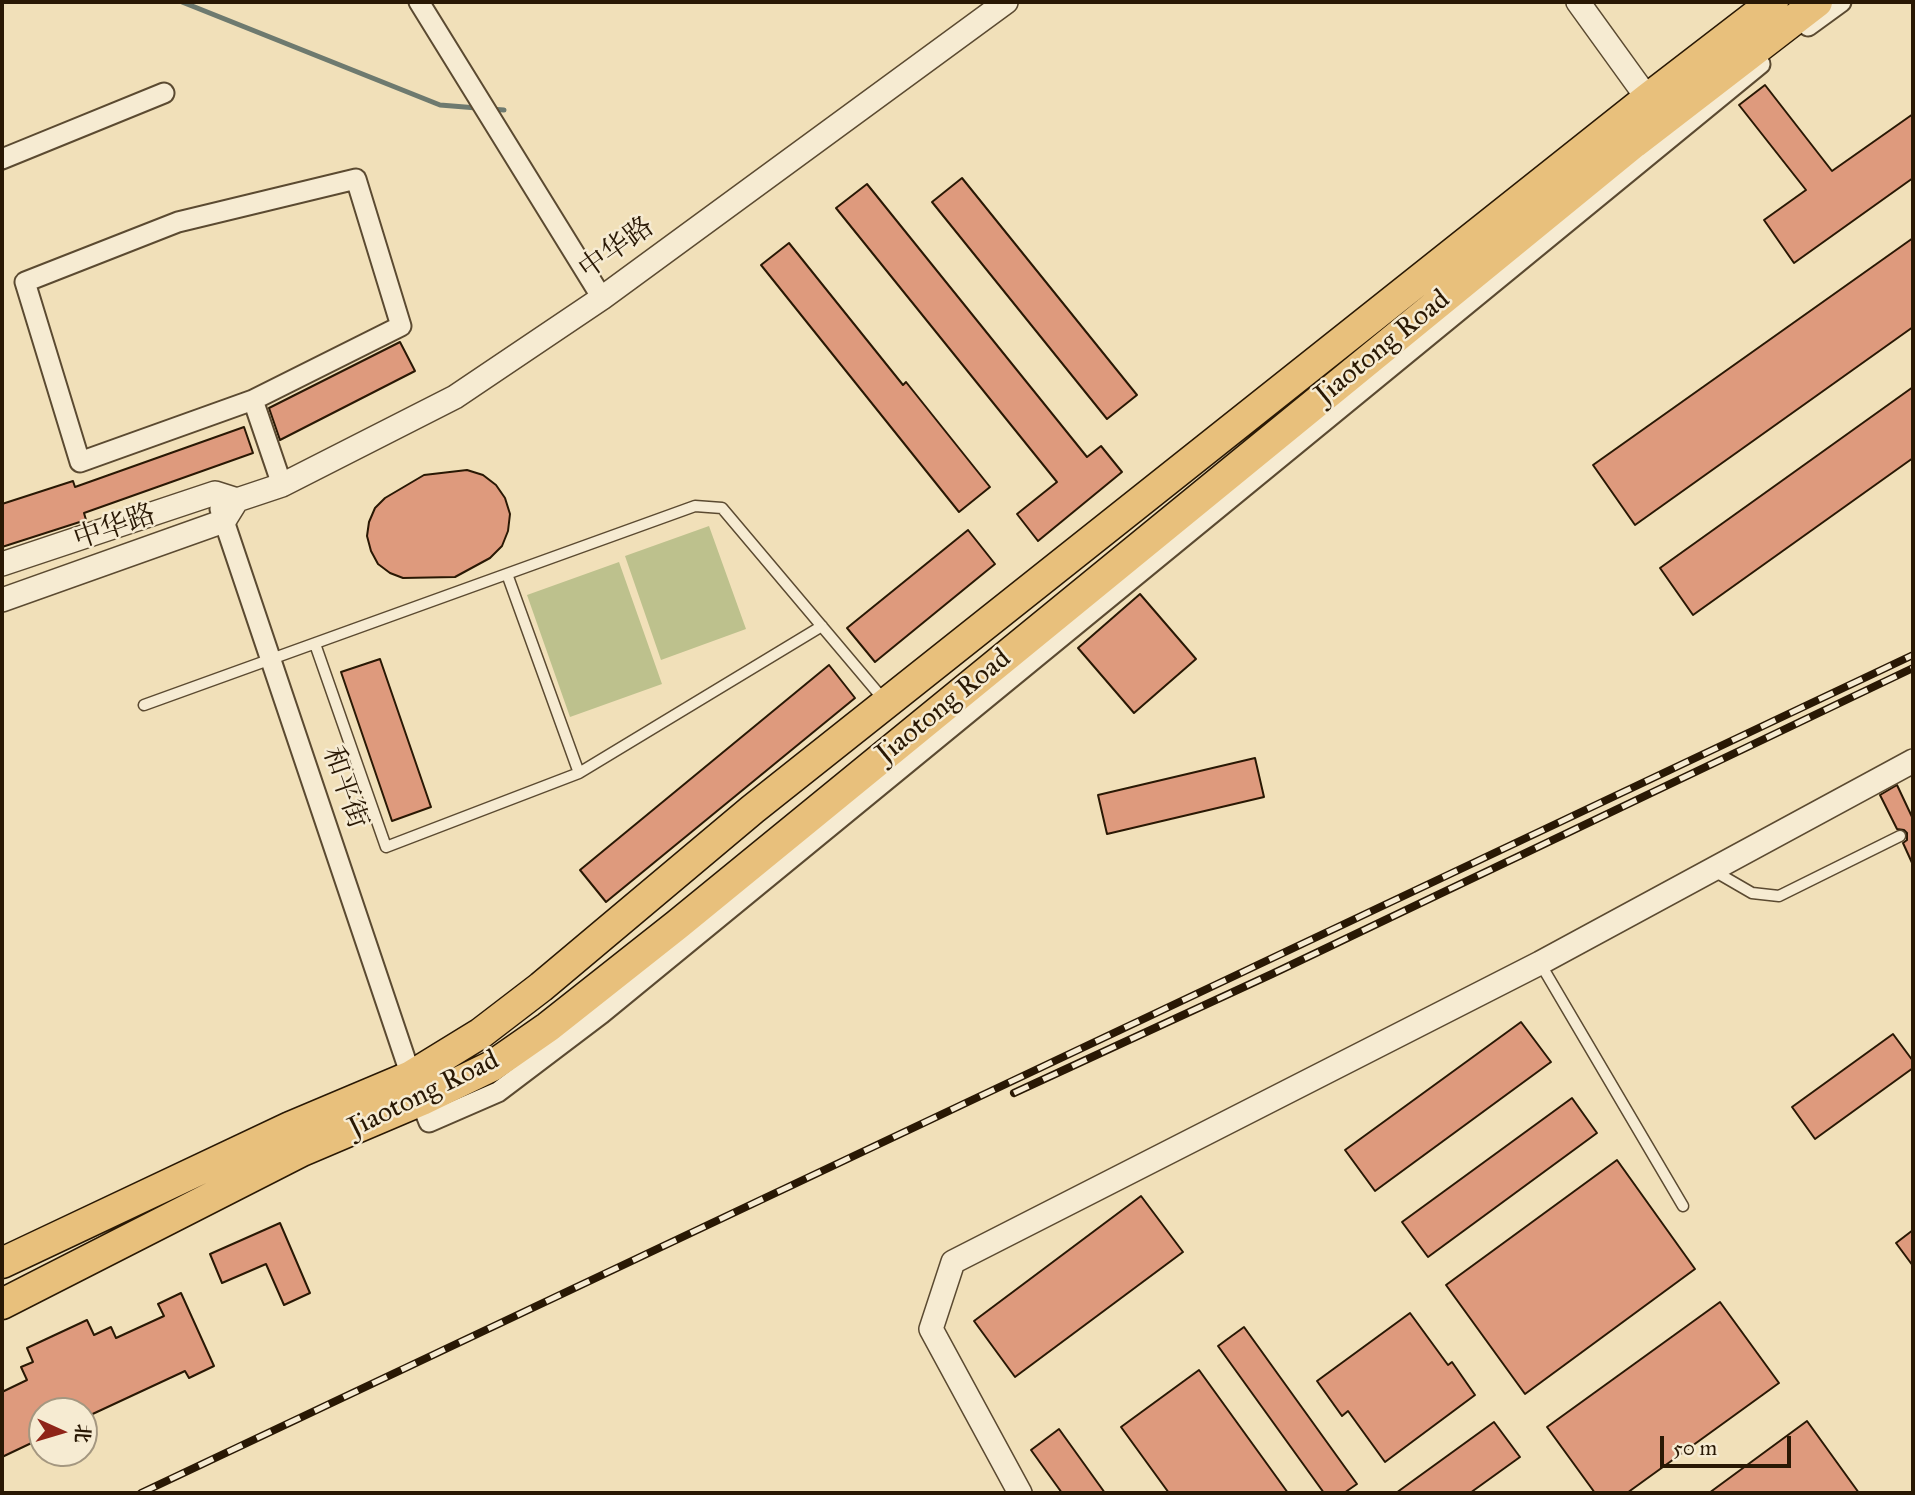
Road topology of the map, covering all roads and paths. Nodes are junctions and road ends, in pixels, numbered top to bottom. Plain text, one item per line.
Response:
1 (419, 2) edge
2 (1006, 2) edge
3 (1578, 2) edge
4 (1773, 2) edge
5 (1817, 2) edge
6 (1841, 2) edge
7 (164, 93) dead end
8 (1656, 109) junction
9 (2, 159) edge
10 (602, 298) junction
11 (253, 400) junction
12 (282, 485) junction
13 (215, 493) junction
14 (237, 500) junction
15 (224, 521) junction
16 (2, 564) edge
17 (507, 574) junction
18 (2, 600) edge
19 (822, 626) junction
20 (315, 645) junction
21 (271, 660) junction
22 (886, 703) junction
23 (144, 705) dead end
24 (1913, 761) edge
25 (579, 774) junction
26 (1900, 836) dead end
27 (1714, 871) junction
28 (1540, 963) junction
29 (421, 1099) junction
30 (1683, 1206) dead end
31 (2, 1263) edge
32 (2, 1304) edge
33 (1020, 1493) edge

1 - 10 street
2 - 10 street, 中华路
3 - 8 street
4 - 8 main road, Jiaotong Road
5 - 8 main road, Jiaotong Road
6 - 29 street
7 - 9 street
8 - 22 main road, Jiaotong Road
8 - 29 main road, Jiaotong Road
10 - 12 street, 中华路
11 - 11 street
11 - 12 street
12 - 14 street, 中华路
13 - 14 street
13 - 15 street, 和平街
13 - 16 street, 中华路
14 - 15 street
15 - 18 street, 中华路
15 - 21 street, 和平街
17 - 19 lane
17 - 20 lane
17 - 25 lane
19 - 22 lane
19 - 25 lane
20 - 21 lane
20 - 25 lane
21 - 23 lane
21 - 29 street, 和平街
22 - 29 main road, Jiaotong Road
24 - 27 street
26 - 27 lane
27 - 28 street
28 - 30 lane
28 - 33 street
29 - 31 main road, Jiaotong Road
29 - 32 main road, Jiaotong Road

